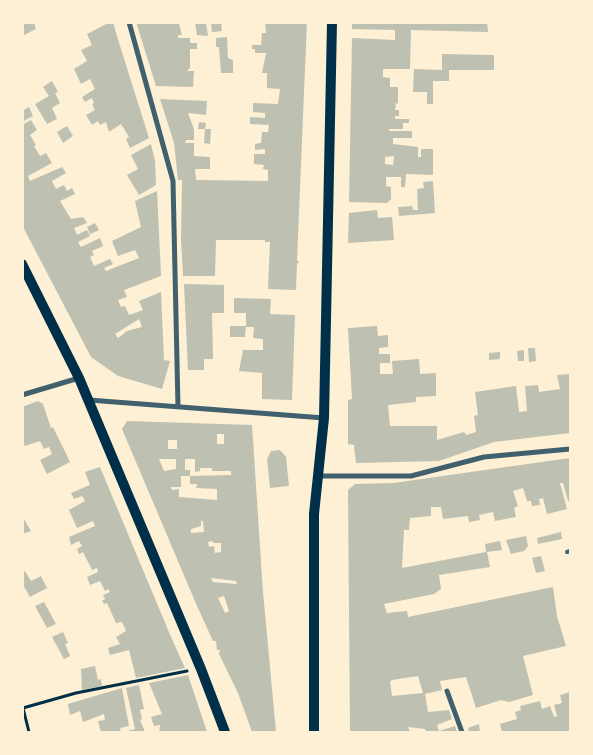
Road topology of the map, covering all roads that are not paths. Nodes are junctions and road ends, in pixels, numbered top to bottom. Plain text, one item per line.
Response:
1 (129, 22) edge
2 (332, 22) edge
3 (23, 267) edge
4 (79, 378) junction
5 (22, 396) edge
6 (88, 400) junction
7 (178, 407) junction
8 (324, 418) junction
9 (570, 449) edge
10 (319, 476) junction
11 (447, 691) dead end
12 (225, 732) edge
13 (314, 732) edge
14 (462, 732) edge

1 - 7 street
2 - 8 main road
3 - 4 main road
4 - 5 street
4 - 6 main road
6 - 7 street
6 - 12 main road
7 - 8 street
8 - 10 main road
9 - 10 street
10 - 13 main road
11 - 14 street

